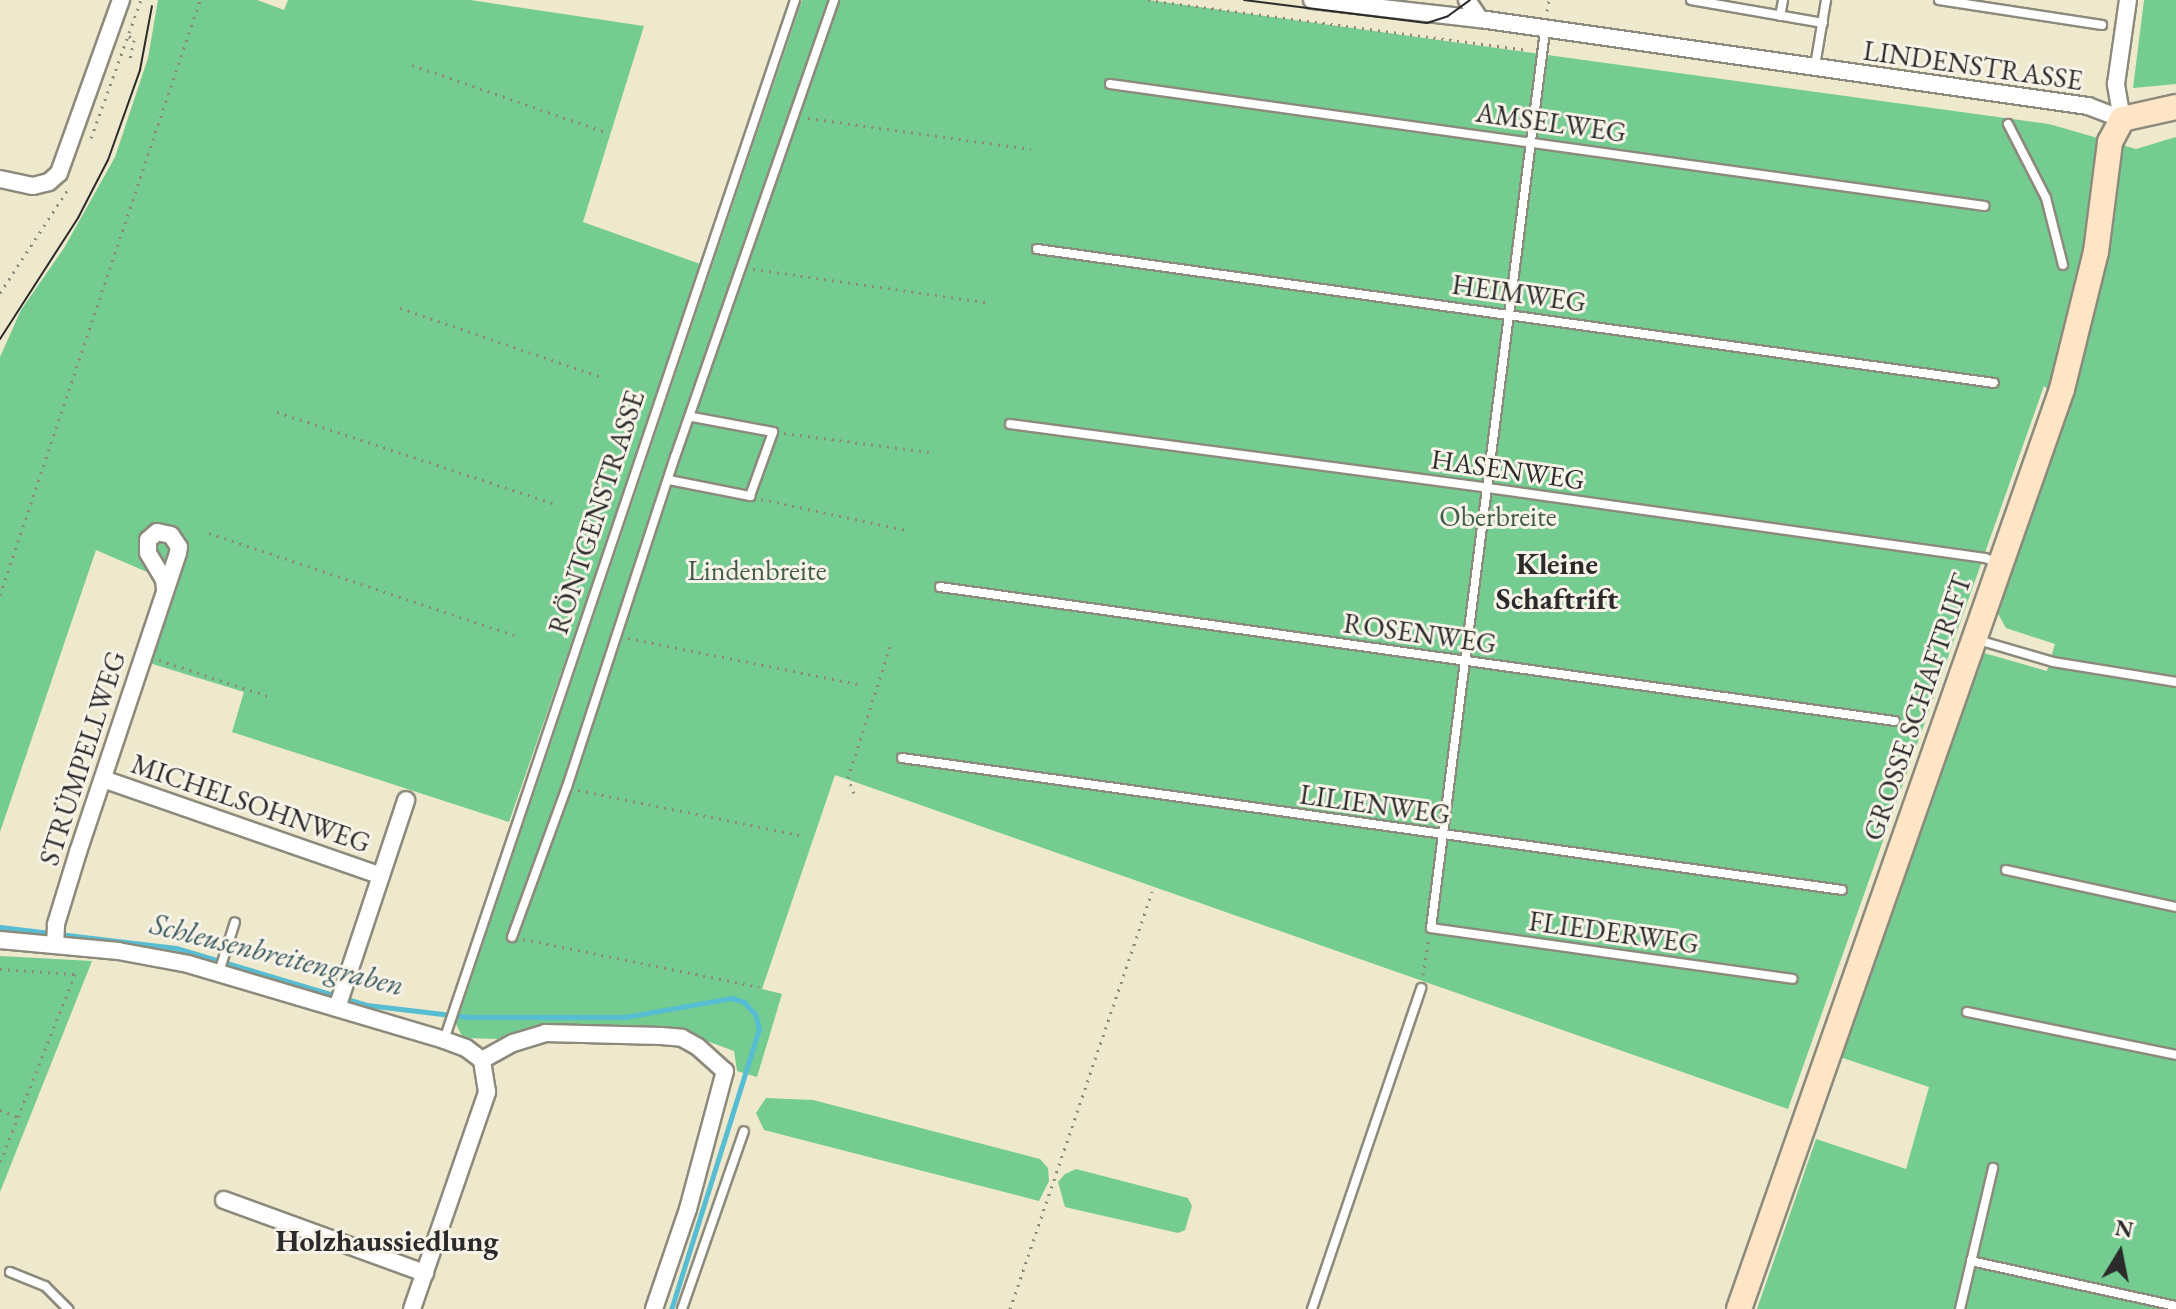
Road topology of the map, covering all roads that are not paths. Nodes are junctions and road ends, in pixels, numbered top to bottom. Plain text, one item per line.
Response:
1 (121, 0) edge
2 (795, 0) edge
3 (834, 0) edge
4 (1312, 0) edge
5 (1467, 0) edge
6 (1691, 0) edge
7 (1783, 0) edge
8 (1826, 0) edge
9 (1939, 0) edge
10 (2128, 0) edge
11 (1780, 16) junction
12 (1480, 19) junction
13 (1823, 23) junction
14 (2102, 25) dead end
15 (1545, 31) junction
16 (1814, 69) junction
17 (1110, 84) dead end
18 (2176, 107) edge
19 (2122, 119) junction
20 (2008, 124) dead end
21 (1532, 141) junction
22 (0, 179) edge
23 (1985, 206) dead end
24 (1037, 249) dead end
25 (2063, 265) dead end
26 (1508, 313) junction
27 (1994, 383) dead end
28 (692, 417) junction
29 (1010, 424) dead end
30 (669, 480) junction
31 (1488, 488) junction
32 (1999, 564) junction
33 (940, 587) dead end
34 (165, 589) dead end
35 (1973, 638) junction
36 (1466, 662) junction
37 (2176, 682) edge
38 (1895, 721) dead end
39 (902, 758) dead end
40 (103, 779) junction
41 (406, 800) dead end
42 (1443, 836) junction
43 (2006, 870) dead end
44 (381, 876) junction
45 (1842, 890) dead end
46 (2176, 907) edge
47 (235, 922) dead end
48 (512, 937) road end
49 (0, 940) edge
50 (55, 945) junction
51 (220, 970) junction
52 (1792, 979) dead end
53 (1421, 988) road end
54 (339, 1002) junction
55 (1967, 1012) dead end
56 (446, 1034) junction
57 (2176, 1055) edge
58 (482, 1060) junction
59 (744, 1131) dead end
60 (1993, 1168) dead end
61 (224, 1200) dead end
62 (1971, 1261) junction
63 (10, 1272) dead end
64 (425, 1273) junction
65 (2176, 1306) edge
66 (68, 1309) edge
67 (412, 1309) edge
68 (654, 1309) edge
69 (682, 1309) edge
70 (1312, 1309) edge
71 (1739, 1309) edge
72 (1960, 1309) edge

1 - 22 street
2 - 56 lane, RÖNTGENSTRASSE
3 - 28 lane
4 - 12 street, LINDENSTRASSE
5 - 12 street
6 - 11 lane
7 - 11 lane
8 - 13 lane
9 - 14 lane
10 - 19 street
11 - 13 lane
12 - 15 street, LINDENSTRASSE
13 - 16 lane
15 - 16 street, LINDENSTRASSE
15 - 21 lane
16 - 19 street, LINDENSTRASSE
17 - 21 lane, AMSELWEG
18 - 19 street
19 - 32 street, GROSSE SCHAFTRIFT
20 - 25 lane
21 - 23 lane, AMSELWEG
21 - 26 lane
24 - 26 lane, HEIMWEG
26 - 27 lane, HEIMWEG
26 - 31 lane
28 - 30 lane
28 - 30 lane
29 - 31 lane, HASENWEG
30 - 48 lane
31 - 32 lane, HASENWEG
31 - 36 lane
32 - 35 street, GROSSE SCHAFTRIFT
33 - 36 lane, ROSENWEG
34 - 40 street, STRÜMPELLWEG
35 - 37 lane
35 - 71 street, GROSSE SCHAFTRIFT
36 - 38 lane, ROSENWEG
36 - 42 lane
39 - 42 lane, LILIENWEG
40 - 44 street, MICHELSOHNWEG
40 - 50 street, STRÜMPELLWEG
41 - 44 street
42 - 45 lane, LILIENWEG
42 - 52 lane, FLIEDERWEG
43 - 46 lane
44 - 54 street
47 - 51 lane
49 - 50 street
50 - 51 street
51 - 54 street
53 - 70 lane
54 - 56 street
55 - 57 lane
56 - 58 street
58 - 64 street
58 - 68 street
59 - 69 lane
60 - 62 lane
61 - 64 street
62 - 65 lane
62 - 72 lane
63 - 66 lane
64 - 67 street

